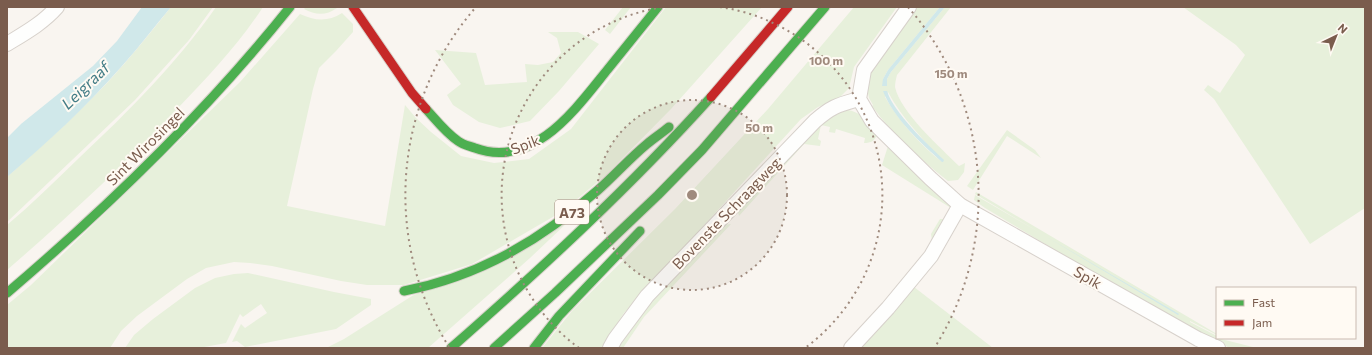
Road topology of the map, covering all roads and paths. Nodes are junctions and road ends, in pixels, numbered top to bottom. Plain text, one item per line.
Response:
1 (57, 7) edge
2 (290, 7) edge
3 (353, 7) edge
4 (658, 7) edge
5 (788, 7) edge
6 (825, 7) edge
7 (909, 7) edge
8 (7, 44) edge
9 (716, 92) junction
10 (859, 99) junction
11 (702, 150) junction
12 (687, 179) dead end
13 (960, 205) junction
14 (646, 225) dead end
15 (404, 291) dead end
16 (7, 293) edge
17 (451, 348) edge
18 (494, 348) edge
19 (534, 348) edge
20 (610, 348) edge
21 (851, 348) edge
22 (1218, 348) edge

1 - 8 street
2 - 16 main road, Sint Wirosingel
3 - 4 main road, Spik
5 - 9 main road, A73
6 - 11 main road
7 - 10 street
9 - 15 main road, A73
9 - 17 main road, A73
10 - 13 street, Spik
10 - 20 street, Bovenste Schraagweg
11 - 12 main road
11 - 18 main road
13 - 21 street
13 - 22 street, Spik
14 - 19 main road

